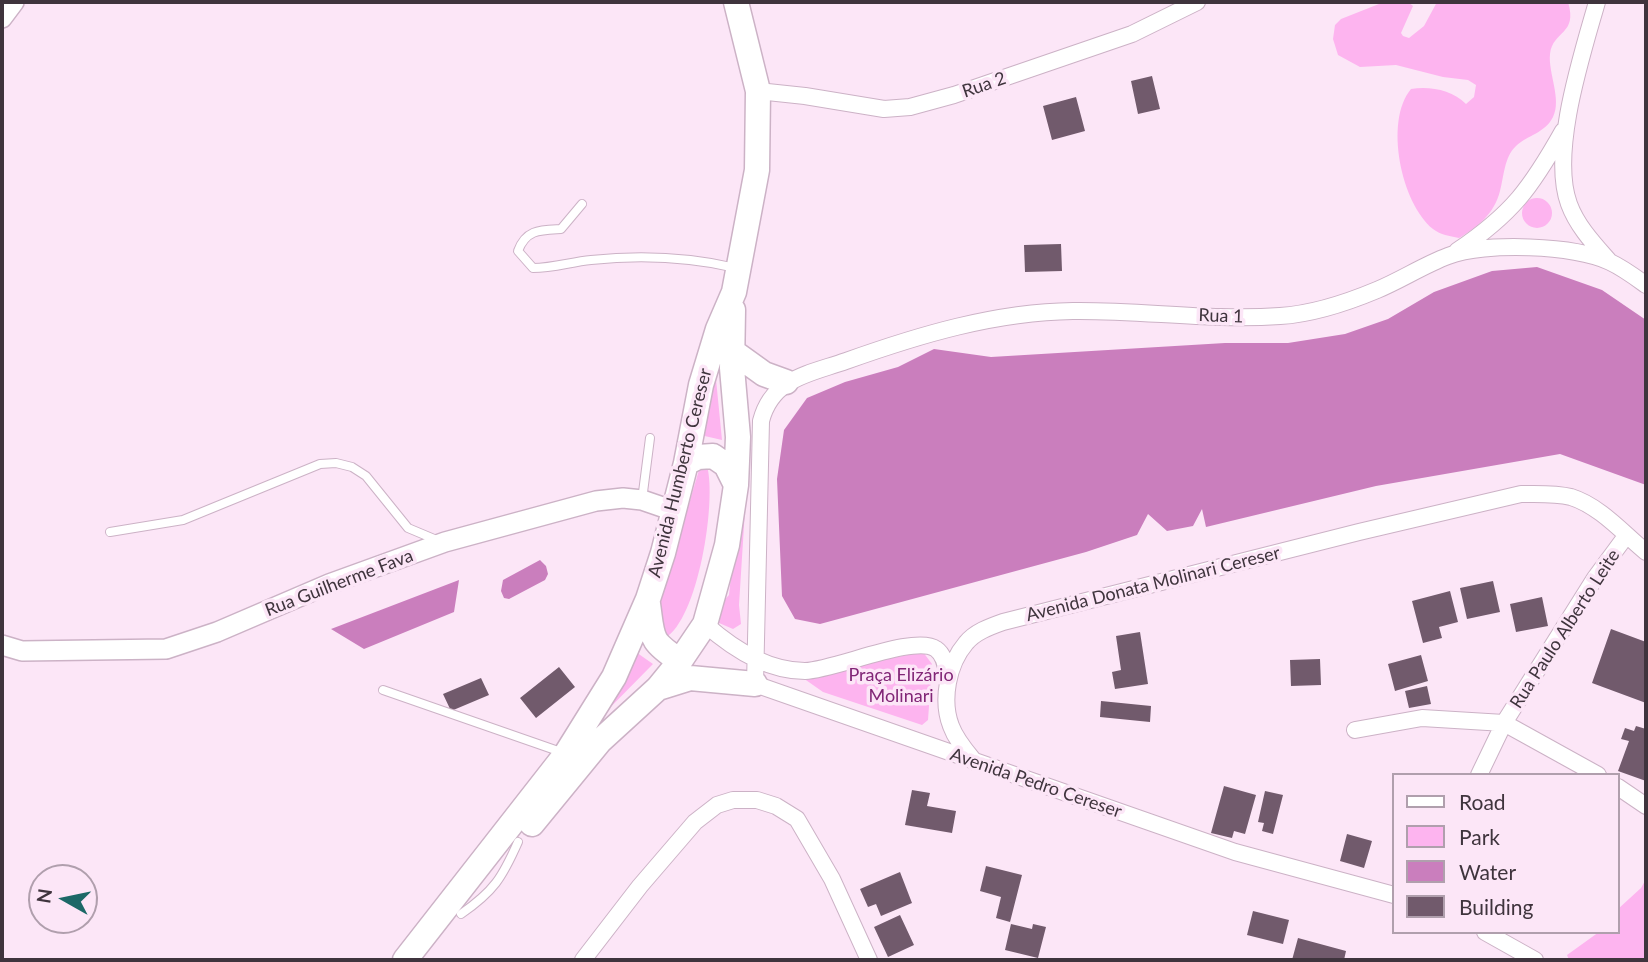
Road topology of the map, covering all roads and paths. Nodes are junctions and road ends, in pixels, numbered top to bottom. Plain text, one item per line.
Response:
1 (15, 2) edge
2 (736, 2) edge
3 (1197, 2) edge
4 (1597, 2) edge
5 (2, 18) edge
6 (758, 91) junction
7 (1566, 125) junction
8 (582, 204) dead end
9 (1450, 255) junction
10 (1609, 261) junction
11 (736, 280) junction
12 (1646, 285) edge
13 (732, 351) junction
14 (786, 382) junction
15 (650, 438) dead end
16 (686, 463) junction
17 (736, 485) junction
18 (642, 500) junction
19 (674, 511) junction
20 (110, 532) dead end
21 (1626, 536) junction
22 (446, 542) junction
23 (1646, 552) edge
24 (648, 599) junction
25 (705, 624) junction
26 (2, 645) edge
27 (756, 658) junction
28 (680, 661) junction
29 (948, 680) junction
30 (755, 684) junction
31 (658, 688) junction
32 (383, 691) dead end
33 (1504, 723) junction
34 (950, 724) junction
35 (1355, 730) dead end
36 (916, 741) junction
37 (566, 754) junction
38 (975, 762) junction
39 (1480, 773) edge
40 (1594, 773) edge
41 (1620, 788) edge
42 (1646, 806) edge
43 (1392, 894) edge
44 (1489, 934) edge
45 (866, 959) edge
46 (405, 960) edge
47 (426, 960) edge
48 (583, 960) edge
49 (1535, 960) edge

1 - 5 street
2 - 6 main road, Avenida Humberto Cereser
3 - 6 street, Rua 2
4 - 7 street
6 - 11 main road, Avenida Humberto Cereser
7 - 9 street
7 - 10 street
8 - 11 lane
9 - 10 street, Rua 1
9 - 14 street, Rua 1
10 - 12 street, Rua 1
11 - 13 main road, Avenida Humberto Cereser
11 - 16 main road, Avenida Humberto Cereser
13 - 14 main road
13 - 17 main road, Avenida Humberto Cereser
14 - 27 street
15 - 18 lane
16 - 17 main road
16 - 19 main road, Avenida Humberto Cereser
17 - 25 main road, Avenida Humberto Cereser
18 - 19 street, Rua Guilherme Fava
18 - 22 street, Rua Guilherme Fava
19 - 24 main road, Avenida Humberto Cereser
20 - 22 lane
21 - 23 street, Avenida Donata Molinari Cereser
21 - 29 street, Avenida Donata Molinari Cereser
21 - 33 street, Rua Paulo Alberto Leite
22 - 26 street, Rua Guilherme Fava
24 - 28 main road
24 - 37 main road, Avenida Humberto Cereser
25 - 27 street
25 - 28 main road, Avenida Humberto Cereser
27 - 29 street
27 - 30 street
28 - 30 street, Avenida Pedro Cereser
28 - 31 main road, Avenida Humberto Cereser
29 - 34 street
30 - 31 main road
30 - 36 street, Avenida Pedro Cereser
31 - 47 main road, Avenida Humberto Cereser
32 - 37 lane
33 - 35 street
33 - 39 street, Rua Paulo Alberto Leite
33 - 40 street
34 - 36 street
34 - 38 street
36 - 38 street, Avenida Pedro Cereser
37 - 46 main road, Avenida Humberto Cereser
38 - 43 street, Avenida Pedro Cereser
41 - 42 street
44 - 49 street
45 - 48 street

